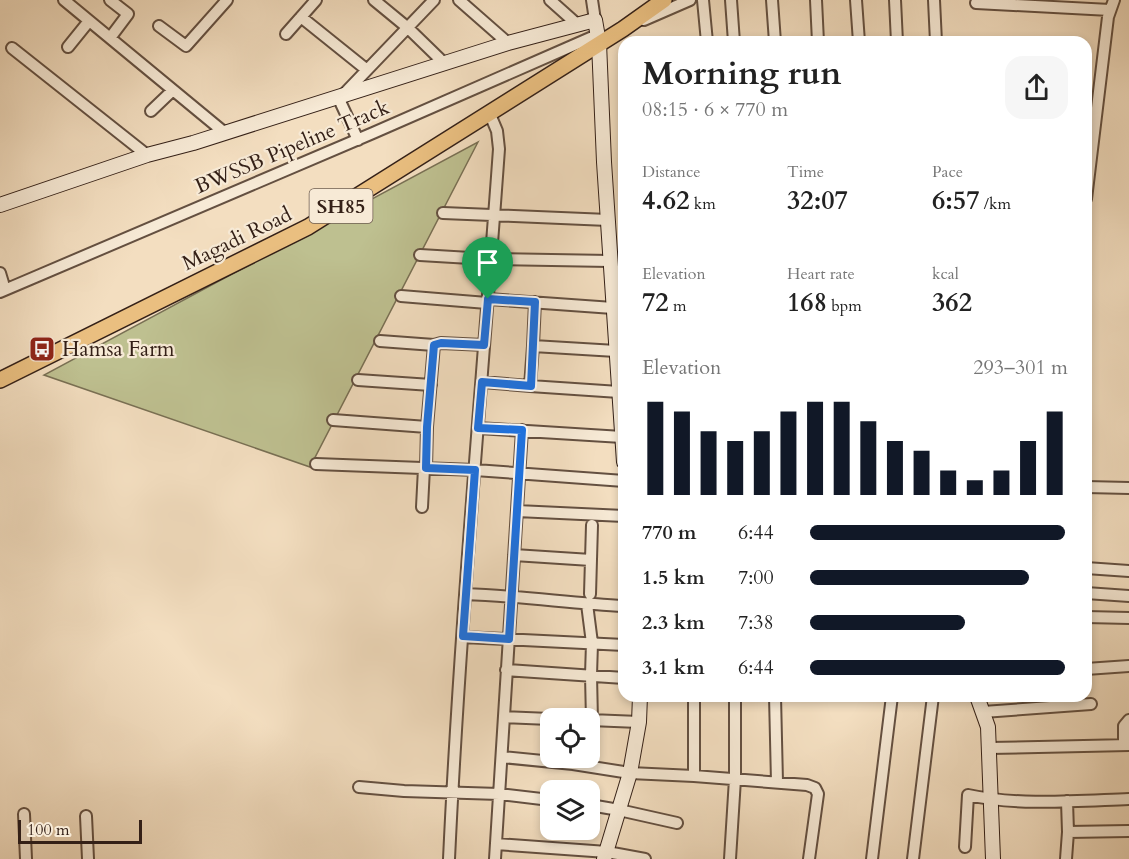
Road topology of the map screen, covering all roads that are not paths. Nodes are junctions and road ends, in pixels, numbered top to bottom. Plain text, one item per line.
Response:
1 (64, 0) edge
2 (110, 0) edge
3 (228, 0) edge
4 (316, 0) edge
5 (374, 0) edge
6 (434, 0) edge
7 (459, 0) edge
8 (550, 0) edge
9 (592, 0) edge
10 (650, 0) edge
11 (664, 0) edge
12 (690, 0) edge
13 (703, 0) edge
14 (731, 0) edge
15 (772, 0) edge
16 (816, 0) edge
17 (856, 0) edge
18 (895, 0) edge
19 (934, 0) edge
20 (976, 3) dead end
21 (79, 4) edge
22 (1112, 5) edge
23 (301, 17) junction
24 (89, 21) junction
25 (578, 25) junction
26 (159, 26) dead end
27 (408, 28) junction
28 (622, 29) junction
29 (597, 33) junction
30 (286, 34) dead end
31 (706, 36) edge
32 (734, 36) edge
33 (775, 36) edge
34 (818, 36) edge
35 (859, 36) edge
36 (897, 36) edge
37 (936, 36) edge
38 (110, 38) junction
39 (508, 43) junction
40 (68, 47) dead end
41 (12, 48) dead end
42 (444, 63) junction
43 (367, 70) junction
44 (173, 90) junction
45 (340, 97) junction
46 (151, 111) dead end
47 (489, 112) junction
48 (225, 133) junction
49 (358, 140) junction
50 (1092, 149) edge
51 (147, 155) junction
52 (0, 205) edge
53 (443, 213) dead end
54 (494, 215) junction
55 (608, 220) junction
56 (420, 255) dead end
57 (491, 259) junction
58 (610, 261) junction
59 (1, 283) edge
60 (401, 296) dead end
61 (488, 301) junction
62 (535, 302) junction
63 (614, 308) junction
64 (380, 341) dead end
65 (434, 345) junction
66 (484, 345) junction
67 (533, 346) junction
68 (616, 351) junction
69 (0, 370) edge
70 (618, 378) edge
71 (0, 380) edge
72 (358, 380) dead end
73 (482, 382) junction
74 (431, 385) junction
75 (531, 386) junction
76 (618, 392) edge
77 (333, 420) dead end
78 (427, 427) junction
79 (478, 428) junction
80 (522, 430) junction
81 (618, 437) edge
82 (316, 464) dead end
83 (425, 468) junction
84 (475, 470) junction
85 (519, 473) junction
86 (618, 481) edge
87 (1092, 487) edge
88 (1129, 489) edge
89 (422, 507) dead end
90 (517, 511) junction
91 (618, 516) edge
92 (592, 525) dead end
93 (514, 555) junction
94 (591, 560) junction
95 (1092, 568) edge
96 (1129, 571) edge
97 (1092, 593) edge
98 (466, 594) junction
99 (511, 595) junction
100 (1129, 596) edge
101 (589, 599) junction
102 (618, 605) edge
103 (1092, 616) edge
104 (1129, 618) edge
105 (463, 636) junction
106 (509, 639) junction
107 (592, 643) junction
108 (618, 645) edge
109 (1129, 666) edge
110 (1092, 669) edge
111 (506, 670) junction
112 (591, 675) junction
113 (618, 677) edge
114 (640, 702) edge
115 (694, 702) edge
116 (735, 702) edge
117 (775, 702) edge
118 (891, 702) edge
119 (932, 702) edge
120 (979, 702) edge
121 (1016, 702) edge
122 (1091, 704) dead end
123 (591, 708) edge
124 (504, 717) junction
125 (540, 719) edge
126 (1129, 720) edge
127 (600, 721) edge
128 (639, 722) junction
129 (1126, 745) edge
130 (989, 748) junction
131 (502, 757) junction
132 (630, 773) junction
133 (694, 776) junction
134 (735, 779) junction
135 (777, 782) junction
136 (359, 787) dead end
137 (452, 792) junction
138 (499, 794) junction
139 (1129, 798) edge
140 (540, 799) edge
141 (991, 800) junction
142 (1066, 801) junction
143 (600, 807) edge
144 (619, 810) junction
145 (24, 814) dead end
146 (86, 816) dead end
147 (677, 823) dead end
148 (1129, 831) edge
149 (1068, 832) junction
150 (496, 843) junction
151 (965, 847) dead end
152 (558, 854) edge
153 (605, 855) edge
154 (26, 859) edge
155 (88, 859) edge
156 (449, 859) edge
157 (495, 859) edge
158 (645, 859) edge
159 (730, 859) edge
160 (809, 859) edge
161 (872, 859) edge
162 (913, 859) edge
163 (993, 859) edge
164 (1066, 859) edge

1 - 21 street
2 - 38 street
3 - 26 street
4 - 23 street
5 - 27 street
6 - 27 street
7 - 39 street
8 - 25 street
9 - 29 street
10 - 29 main road, Magadi Road / SH85
11 - 28 main road, Magadi Road / SH85
12 - 28 street
13 - 31 street
14 - 32 street
15 - 33 street
16 - 34 street
17 - 35 street
18 - 36 street
19 - 37 street
20 - 22 street
21 - 24 street
22 - 50 street
23 - 30 street
23 - 43 street
24 - 38 street
24 - 40 street
25 - 29 street
25 - 39 street
27 - 42 street
27 - 43 street
28 - 29 main road, Magadi Road / SH85
29 - 47 main road, Magadi Road / SH85
29 - 49 street, BWSSB Pipeline Track
29 - 55 street
29 - 69 main road, Magadi Road / SH85
38 - 44 street
39 - 42 street
41 - 51 street
42 - 45 street
43 - 45 street
44 - 46 street
44 - 48 street
45 - 48 street
45 - 49 street
47 - 54 street
47 - 71 main road, Magadi Road / SH85
48 - 51 street
49 - 59 street, BWSSB Pipeline Track
51 - 52 street
53 - 54 street
54 - 55 street
54 - 57 street
55 - 58 street
56 - 57 street
57 - 58 street
57 - 61 street
58 - 63 street
60 - 61 street
61 - 62 street
61 - 66 street
62 - 63 street
62 - 67 street
63 - 68 street
64 - 65 street
65 - 66 street
65 - 74 street
66 - 73 street
67 - 68 street
67 - 75 street
68 - 70 street
72 - 74 street
73 - 75 street
73 - 79 street
74 - 78 street
75 - 76 street
77 - 78 street
78 - 83 street
79 - 80 street
79 - 84 street
80 - 81 street
80 - 85 street
82 - 83 street
83 - 84 street
83 - 89 street
84 - 85 street
84 - 98 street
85 - 86 street
85 - 90 street
87 - 88 street
90 - 91 street
90 - 93 street
92 - 94 street
93 - 94 street
93 - 99 street
94 - 101 street
95 - 96 street
97 - 100 street
98 - 99 street
98 - 105 street
99 - 101 street
99 - 106 street
101 - 102 street
101 - 107 street
103 - 104 street
105 - 106 street
105 - 137 street
106 - 107 street
106 - 111 street
107 - 108 street
107 - 112 street
109 - 110 street
111 - 112 street
111 - 124 street
112 - 113 street
112 - 123 street
114 - 128 street
115 - 133 street
116 - 134 street
117 - 135 street
118 - 161 street
119 - 162 street
120 - 130 street
121 - 122 street
124 - 125 street
124 - 131 street
126 - 129 street
127 - 128 street
128 - 132 street
129 - 130 street
130 - 141 street
131 - 132 street
131 - 138 street
132 - 133 street
132 - 144 street
133 - 134 street
134 - 135 street
134 - 159 street
135 - 160 street
136 - 137 street
137 - 138 street
137 - 156 street
138 - 140 street
138 - 150 street
139 - 142 street
141 - 142 street
141 - 151 street
141 - 163 street
142 - 149 street
143 - 144 street
144 - 147 street
144 - 153 street
145 - 154 street
146 - 155 street
148 - 149 street
149 - 164 street
150 - 152 street
150 - 157 street
152 - 153 street
153 - 158 street

